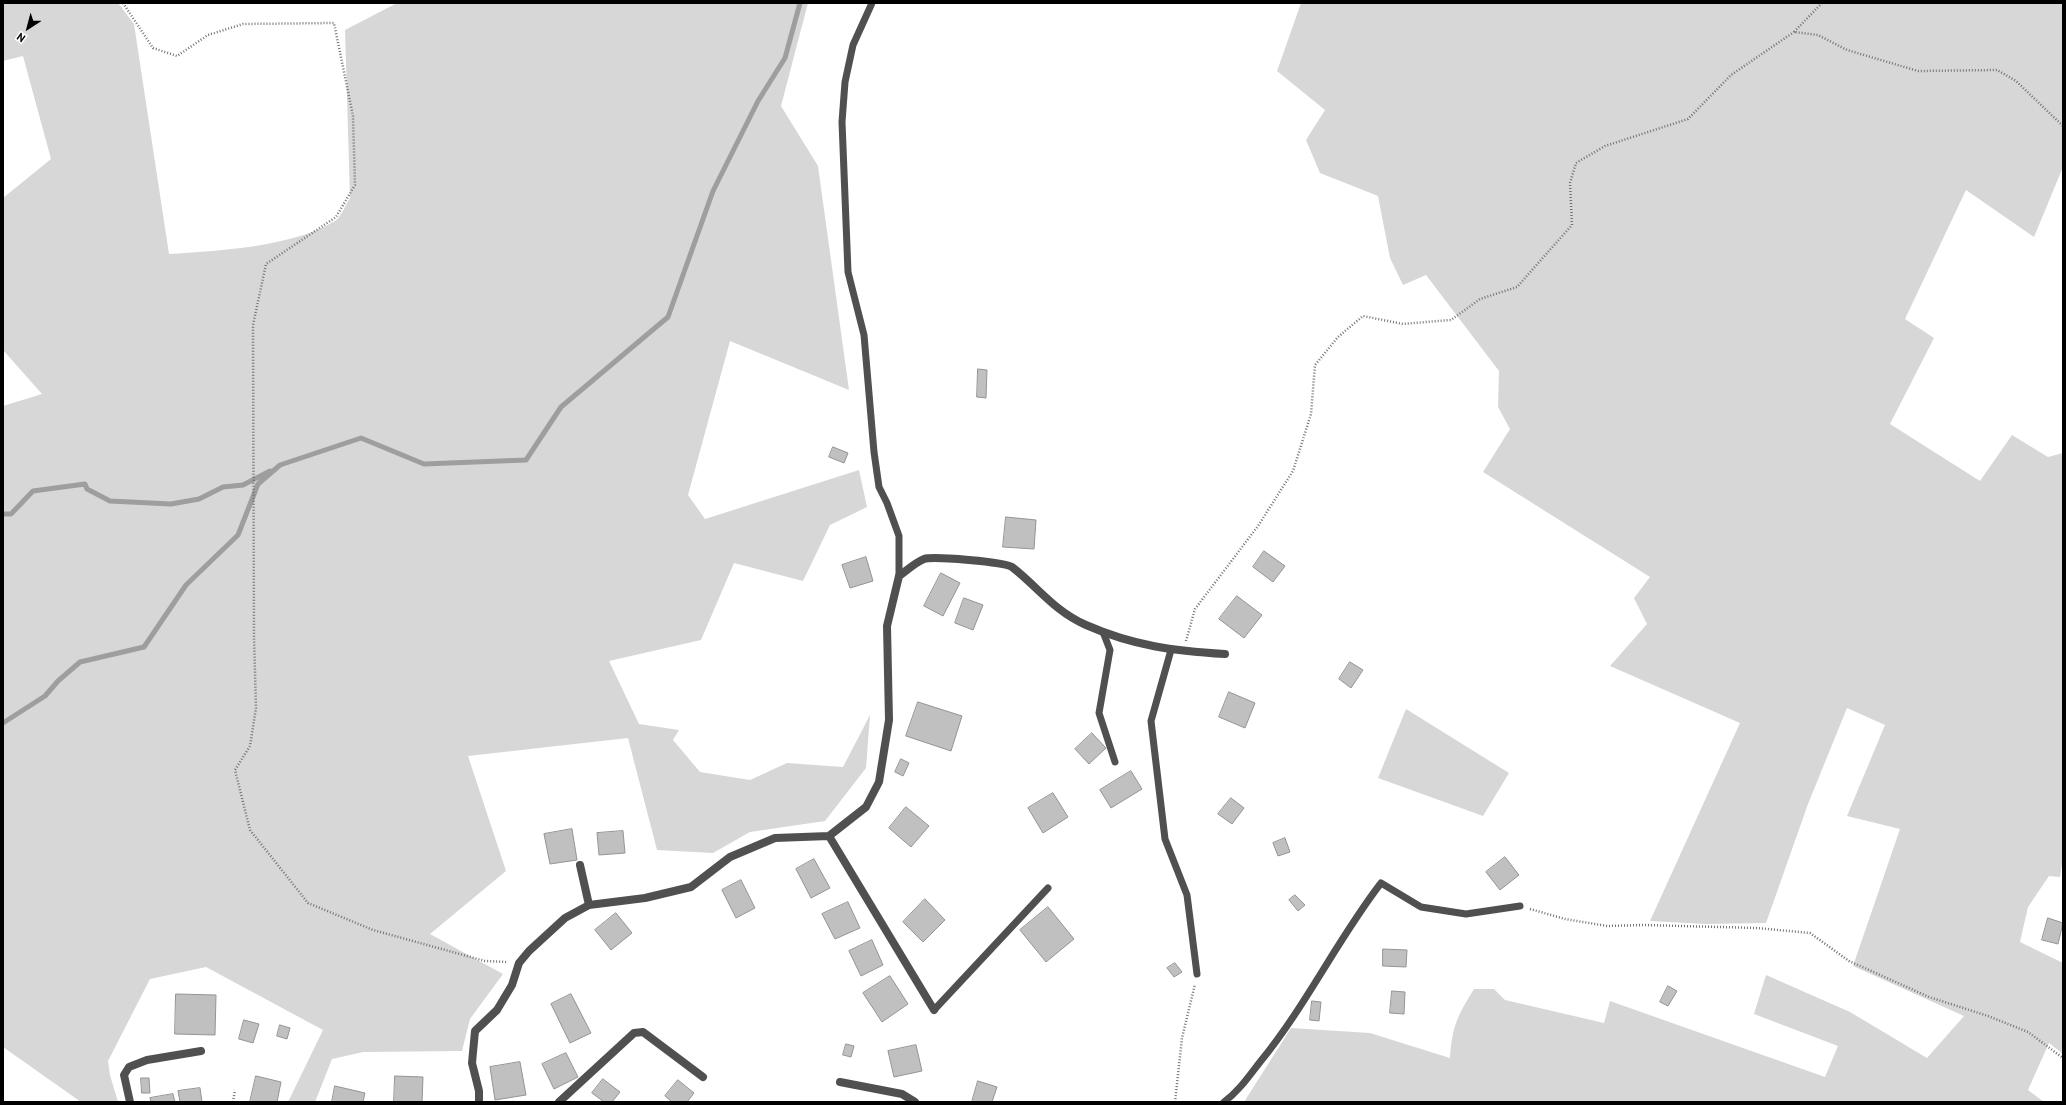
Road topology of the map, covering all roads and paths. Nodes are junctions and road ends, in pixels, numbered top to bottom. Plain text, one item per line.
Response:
1 (123, 3) edge
2 (872, 3) edge
3 (1822, 3) edge
4 (1794, 32) junction
5 (2063, 126) edge
6 (899, 576) junction
7 (1103, 632) junction
8 (1171, 650) junction
9 (1182, 651) junction
10 (1225, 654) dead end
11 (1115, 762) dead end
12 (828, 836) junction
13 (580, 865) dead end
14 (1048, 888) dead end
15 (589, 904) junction
16 (1520, 906) joint
17 (519, 963) junction
18 (1197, 974) joint
19 (934, 1010) joint
20 (201, 1051) dead end
21 (2063, 1058) edge
22 (703, 1077) dead end
23 (840, 1082) dead end
24 (235, 1090) dead end
25 (130, 1102) edge
26 (233, 1102) edge
27 (479, 1102) edge
28 (559, 1102) edge
29 (915, 1102) edge
30 (1175, 1102) edge
31 (1224, 1102) edge

1 - 17 path
2 - 6 lane
3 - 4 path
4 - 5 path
4 - 9 path
6 - 7 street
6 - 12 street
7 - 8 street
7 - 11 lane
8 - 9 street
8 - 18 lane
9 - 10 street
12 - 15 street
12 - 19 street
13 - 15 street
14 - 19 lane
15 - 17 street
16 - 21 path
16 - 31 lane
17 - 27 street
18 - 30 path
20 - 25 street
22 - 28 street
23 - 29 street
24 - 26 path

